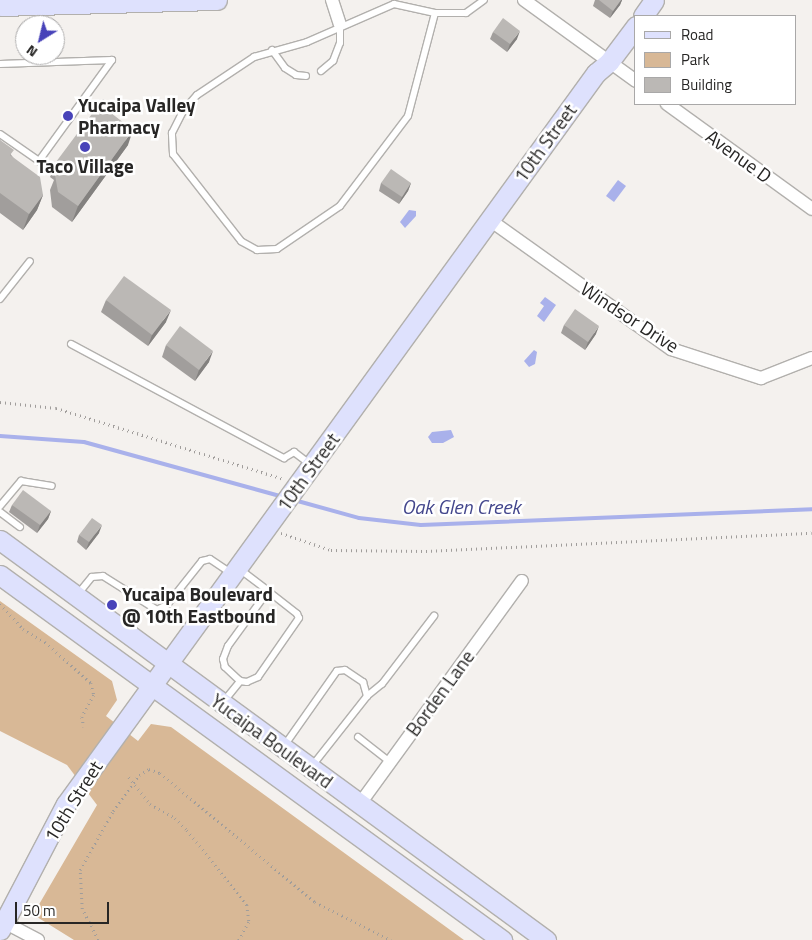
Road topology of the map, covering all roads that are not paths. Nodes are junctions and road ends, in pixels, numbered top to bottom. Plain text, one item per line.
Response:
1 (217, 0) edge
2 (332, 0) edge
3 (484, 0) edge
4 (524, 0) edge
5 (654, 0) edge
6 (175, 1) edge
7 (0, 6) edge
8 (435, 13) junction
9 (644, 15) edge
10 (340, 24) junction
11 (634, 29) edge
12 (272, 50) junction
13 (609, 62) junction
14 (0, 64) edge
15 (320, 71) dead end
16 (306, 76) dead end
17 (634, 80) edge
18 (668, 105) edge
19 (0, 134) edge
20 (812, 209) edge
21 (490, 220) junction
22 (30, 261) dead end
23 (0, 299) edge
24 (71, 344) dead end
25 (812, 358) edge
26 (313, 466) junction
27 (52, 486) dead end
28 (0, 506) edge
29 (0, 512) edge
30 (20, 527) dead end
31 (0, 540) edge
32 (235, 571) junction
33 (0, 575) edge
34 (522, 581) dead end
35 (268, 591) junction
36 (76, 596) junction
37 (434, 616) dead end
38 (167, 664) junction
39 (240, 681) junction
40 (152, 684) junction
41 (367, 696) junction
42 (221, 704) junction
43 (358, 737) dead end
44 (282, 749) junction
45 (390, 762) junction
46 (309, 769) junction
47 (359, 805) junction
48 (1, 924) edge
49 (38, 940) edge
50 (502, 940) edge
51 (546, 940) edge

1 - 6 main road
2 - 10 street
3 - 8 lane
4 - 13 street
5 - 9 main road
6 - 7 main road
8 - 10 lane
8 - 12 lane
10 - 12 lane
10 - 15 lane
11 - 13 main road, 10th Street
12 - 16 lane
13 - 17 street
13 - 21 main road, 10th Street
14 - 19 lane
18 - 20 street, Avenue D
21 - 25 street, Windsor Drive
21 - 26 main road, 10th Street
22 - 23 lane
24 - 26 lane
26 - 32 main road, 10th Street
27 - 28 lane
29 - 30 lane
31 - 36 main road, Yucaipa Boulevard
32 - 35 lane
32 - 36 lane
32 - 38 main road, 10th Street
33 - 40 main road, Yucaipa Boulevard
34 - 45 street, Borden Lane
35 - 39 lane
35 - 39 lane
36 - 38 main road, Yucaipa Boulevard
37 - 41 lane
38 - 40 main road, 10th Street
38 - 42 main road, Yucaipa Boulevard
39 - 42 lane
40 - 48 main road, 10th Street
40 - 50 main road, Yucaipa Boulevard
41 - 44 lane
41 - 46 lane
42 - 44 main road, Yucaipa Boulevard
43 - 45 lane
44 - 46 main road, Yucaipa Boulevard
45 - 47 street, Borden Lane
46 - 47 main road, Yucaipa Boulevard
47 - 51 main road, Yucaipa Boulevard
48 - 49 street

